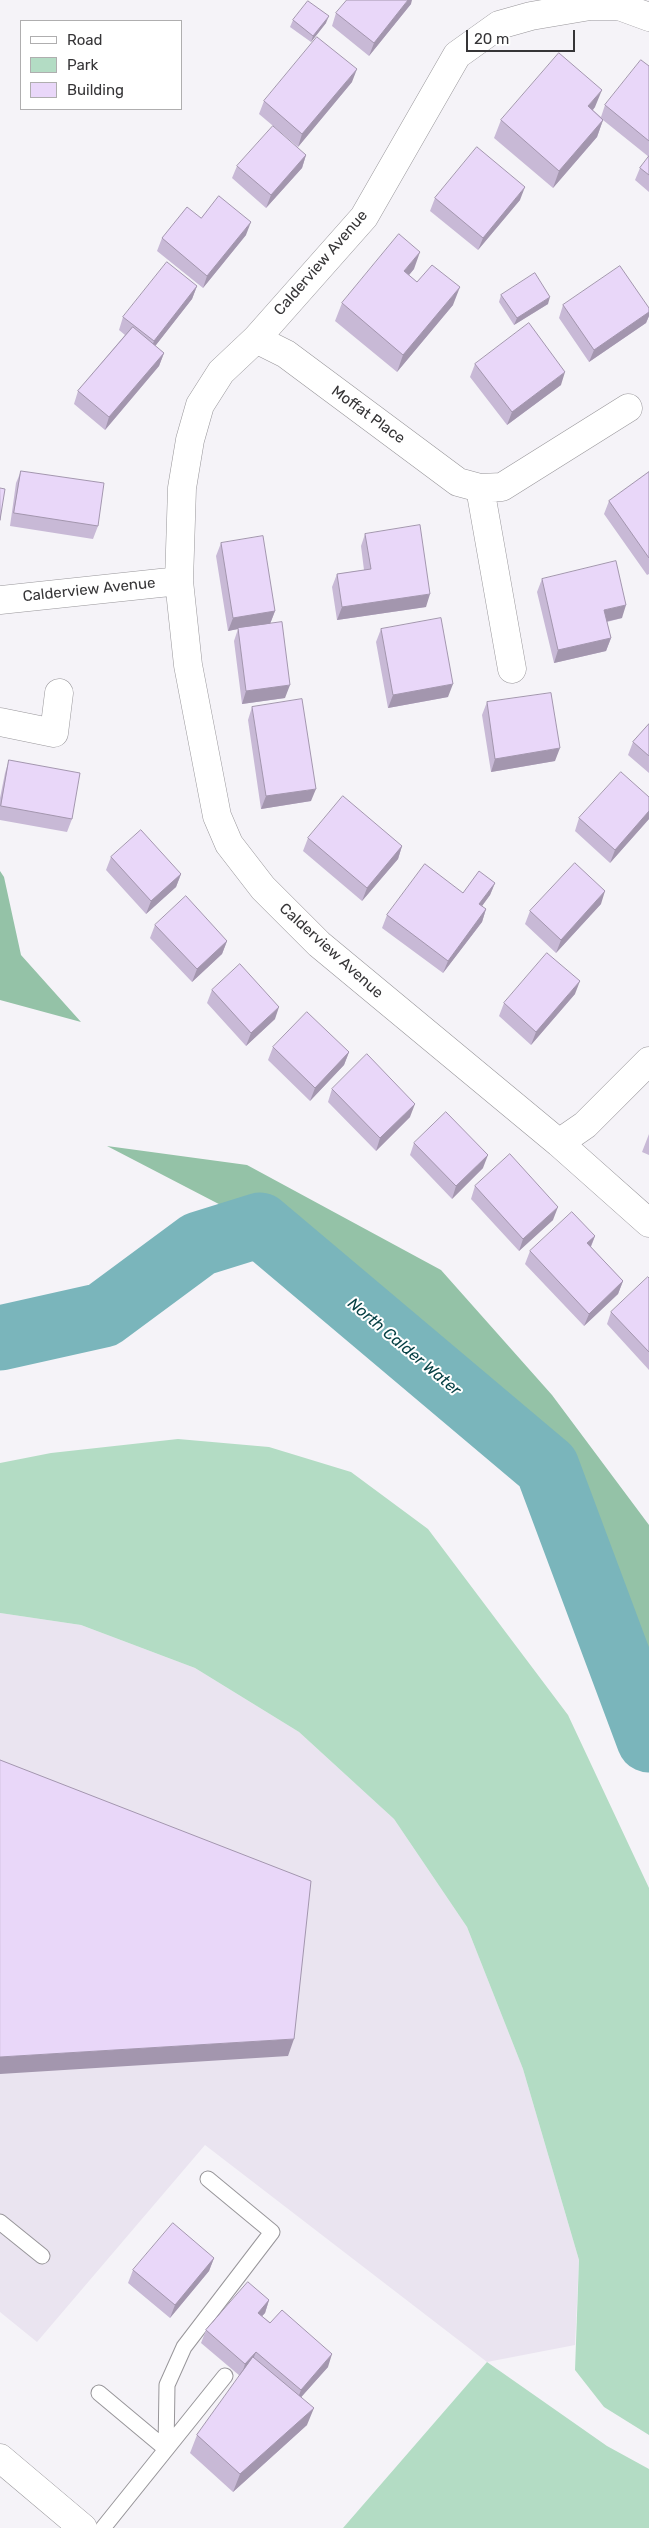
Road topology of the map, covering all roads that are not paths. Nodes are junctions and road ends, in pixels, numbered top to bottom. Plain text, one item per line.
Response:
1 (619, 3) edge
2 (649, 17) edge
3 (256, 339) junction
4 (628, 408) dead end
5 (480, 488) junction
6 (179, 581) junction
7 (0, 600) edge
8 (512, 669) dead end
9 (60, 692) dead end
10 (0, 722) edge
11 (649, 1061) edge
12 (559, 1143) junction
13 (649, 1223) edge
14 (208, 2179) dead end
15 (0, 2222) edge
16 (42, 2256) dead end
17 (225, 2376) dead end
18 (99, 2392) dead end
19 (166, 2449) junction
20 (0, 2458) edge
21 (83, 2528) edge
22 (103, 2528) edge

1 - 2 street, Calderview Avenue
1 - 3 street, Calderview Avenue
3 - 5 street, Moffat Place
3 - 6 street, Calderview Avenue
4 - 5 street, Moffat Place
5 - 8 street
6 - 7 street, Calderview Avenue
6 - 12 street, Calderview Avenue
9 - 10 street
11 - 12 street
12 - 13 street, Calderview Avenue
14 - 19 lane
15 - 16 lane
17 - 19 lane
18 - 19 lane
19 - 22 lane
20 - 21 street

